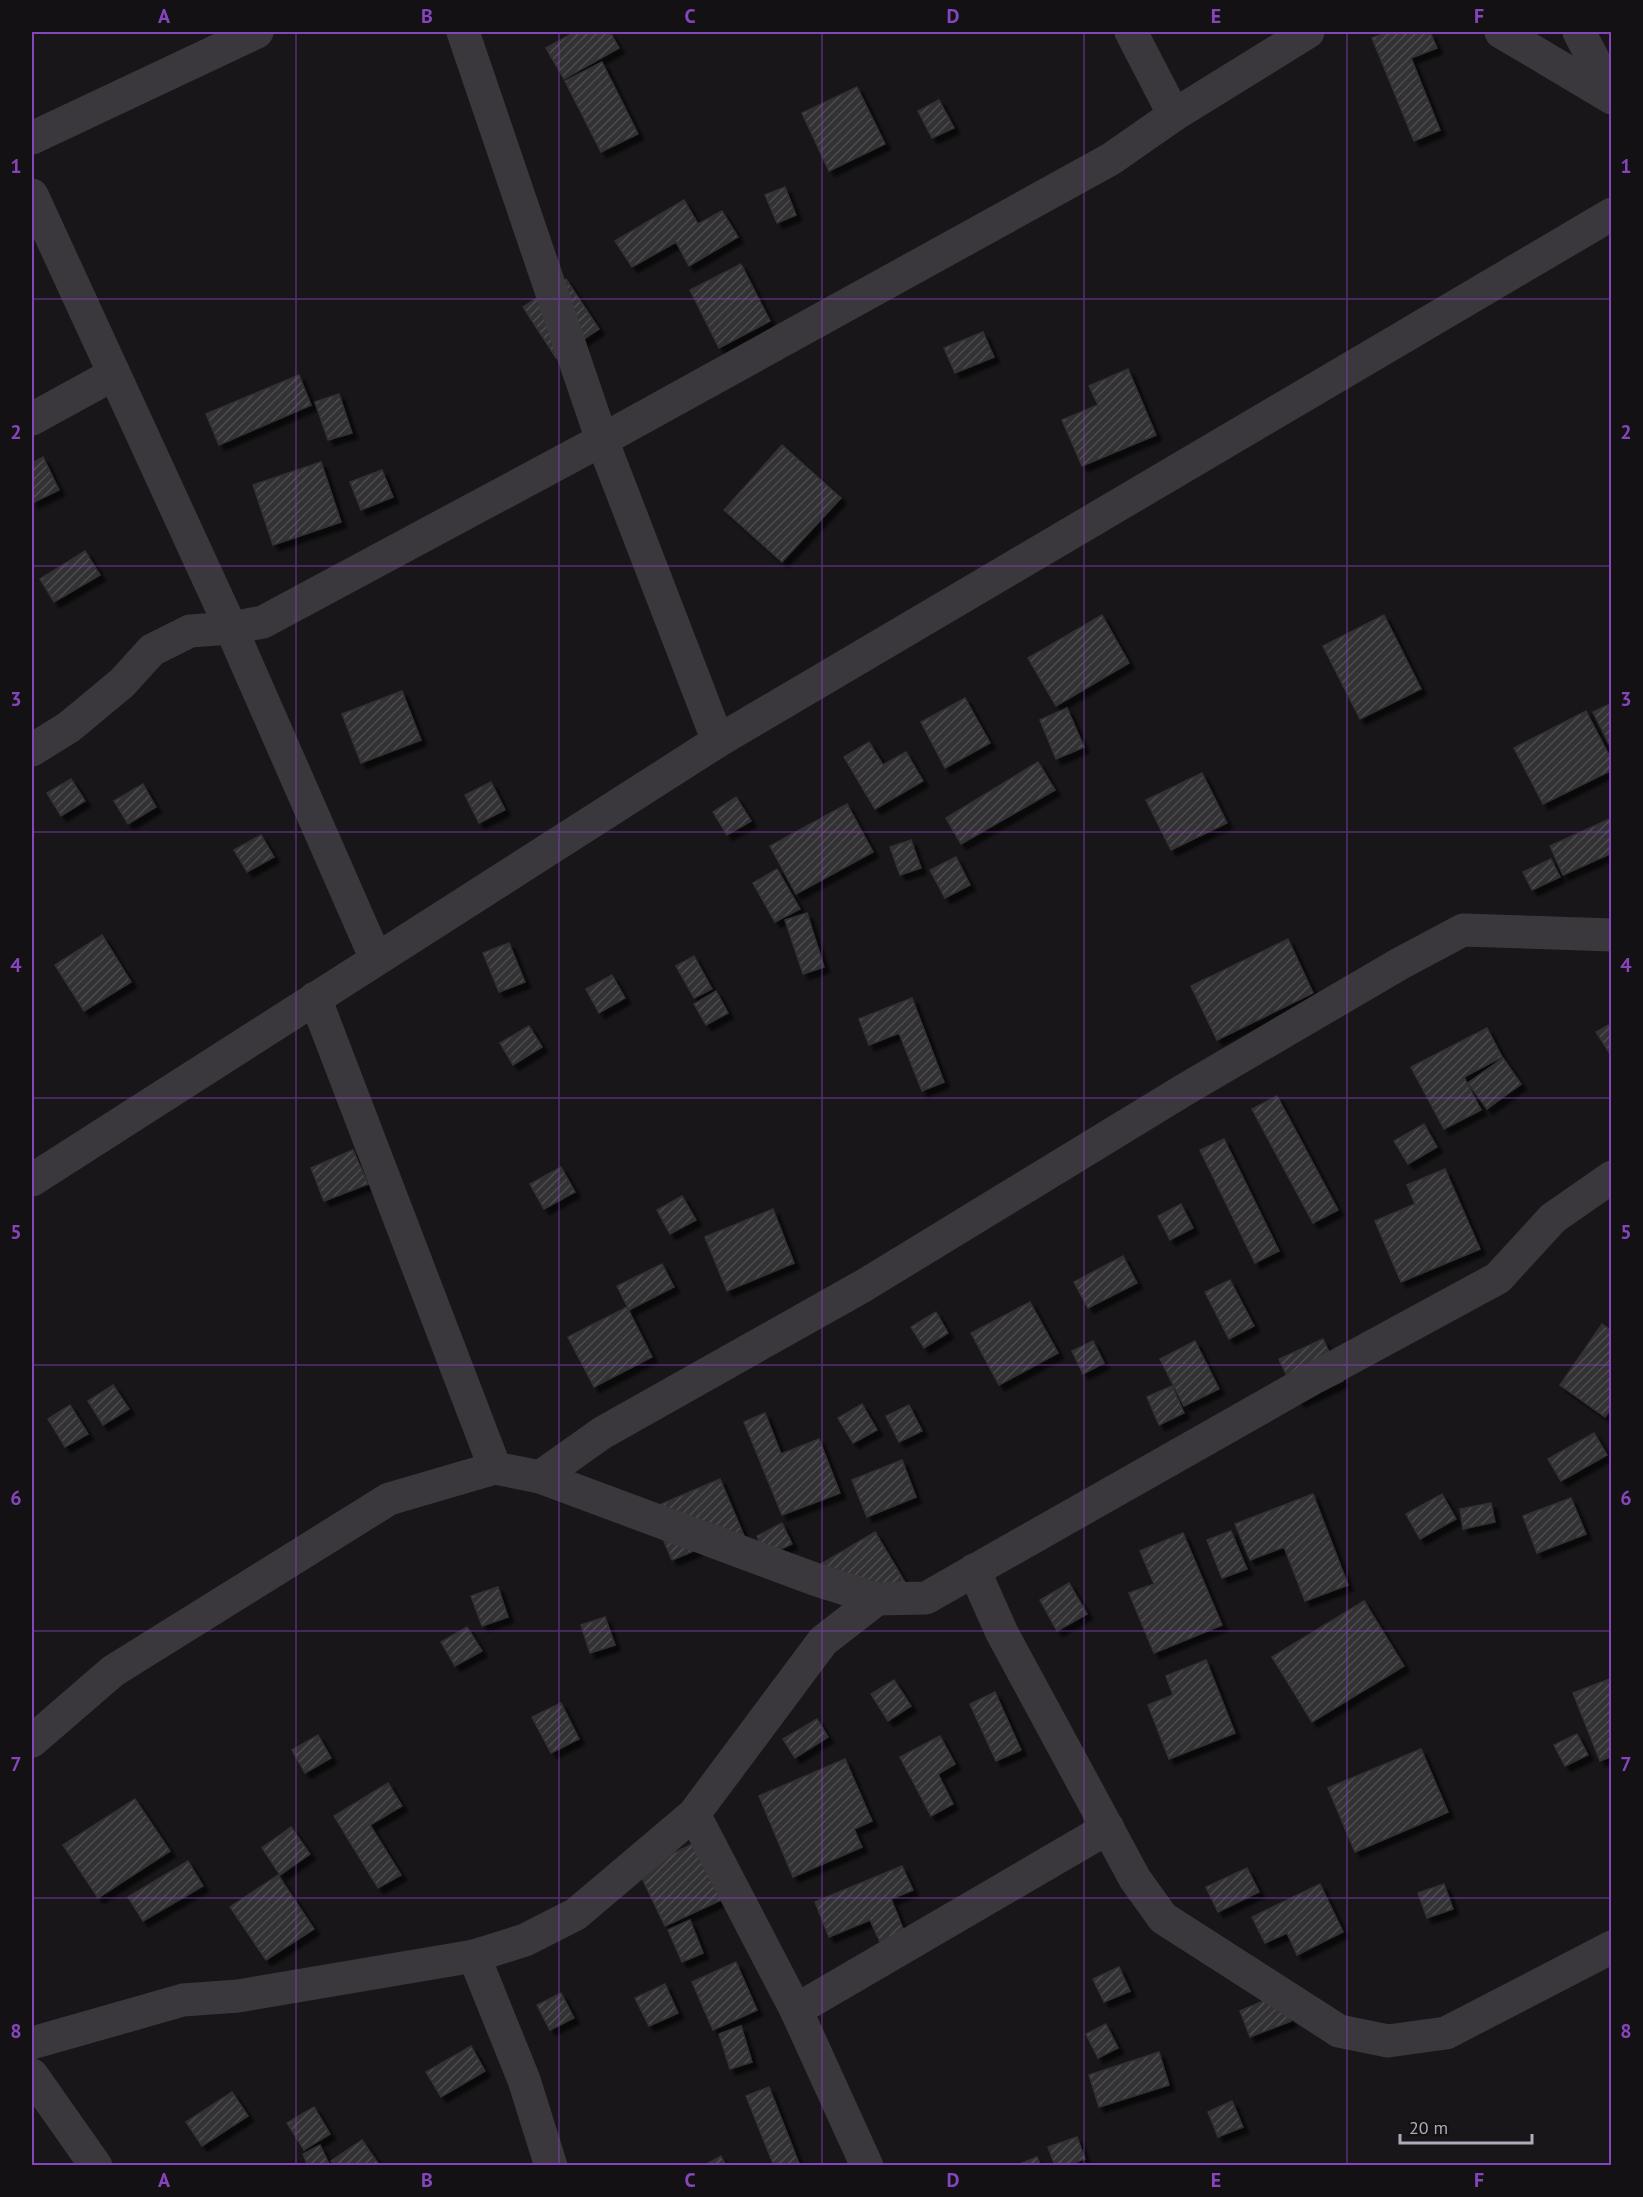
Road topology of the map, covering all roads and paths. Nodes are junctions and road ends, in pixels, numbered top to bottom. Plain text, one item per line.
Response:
1 (257, 32) edge
2 (463, 32) edge
3 (1131, 32) edge
4 (1308, 32) edge
5 (1502, 32) edge
6 (1579, 32) edge
7 (1611, 97) edge
8 (1174, 115) junction
9 (32, 138) edge
10 (32, 195) edge
11 (1611, 214) edge
12 (114, 374) junction
13 (32, 419) edge
14 (602, 440) junction
15 (231, 628) junction
16 (718, 741) junction
17 (32, 750) edge
18 (1611, 935) edge
19 (376, 958) junction
20 (315, 998) junction
21 (1611, 1177) edge
22 (32, 1180) edge
23 (495, 1468) junction
24 (540, 1477) junction
25 (974, 1570) junction
26 (877, 1599) junction
27 (32, 1741) edge
28 (694, 1815) junction
29 (1108, 1828) junction
30 (1611, 1947) edge
31 (474, 1956) junction
32 (796, 2010) junction
33 (32, 2043) edge
34 (32, 2075) edge
35 (96, 2166) edge
36 (551, 2166) edge
37 (867, 2166) edge

1 - 9 street
2 - 14 street
3 - 8 street
4 - 8 street
5 - 7 street
6 - 7 street
8 - 14 street
10 - 12 street
11 - 16 street
12 - 13 street
12 - 15 street
14 - 15 street
14 - 16 street
15 - 17 street
15 - 19 street
16 - 19 street
18 - 24 street
19 - 20 street
20 - 22 street
20 - 23 street
21 - 25 street
23 - 24 street
23 - 27 street
24 - 26 street
25 - 26 street
25 - 29 street
26 - 28 street
28 - 31 street
28 - 32 street
29 - 30 street
29 - 32 street
31 - 33 street
31 - 36 street
32 - 37 street
34 - 35 street

